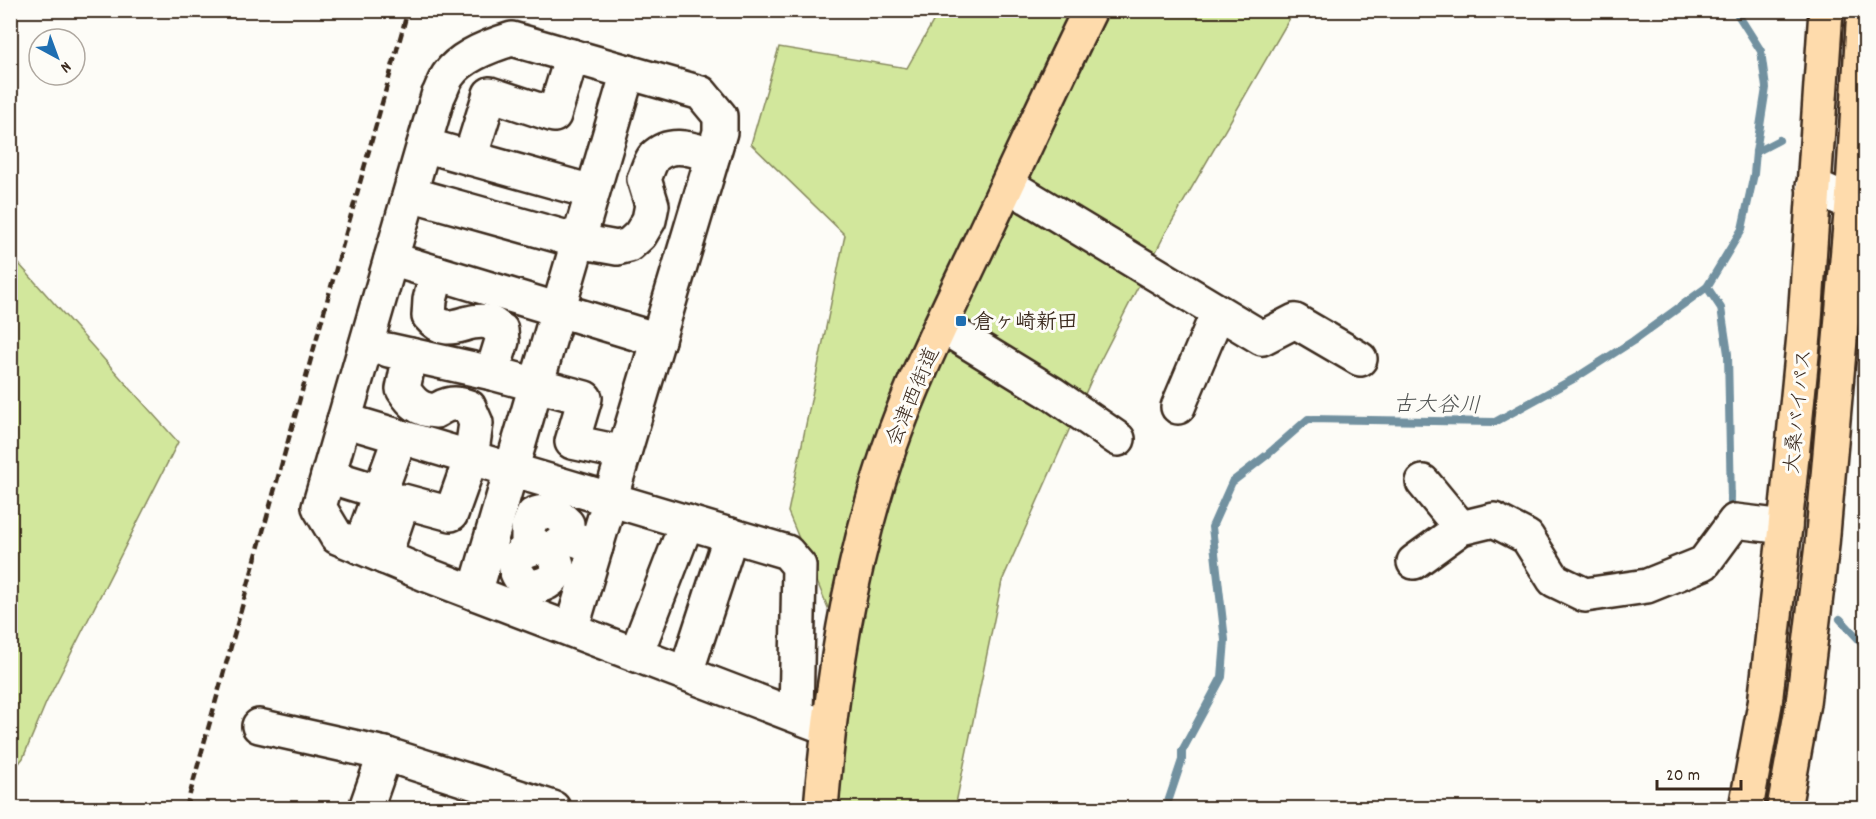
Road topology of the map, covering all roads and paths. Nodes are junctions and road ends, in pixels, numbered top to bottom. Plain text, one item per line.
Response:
1 (1090, 10) edge
2 (1826, 10) edge
3 (1864, 10) edge
4 (573, 56) junction
5 (628, 72) junction
6 (424, 145) junction
7 (713, 155) junction
8 (471, 158) junction
9 (1008, 185) junction
10 (1813, 186) junction
11 (592, 192) junction
12 (410, 194) junction
13 (1859, 206) edge
14 (578, 241) junction
15 (391, 259) junction
16 (437, 273) junction
17 (559, 310) junction
18 (1218, 312) junction
19 (942, 326) junction
20 (658, 340) junction
21 (366, 345) junction
22 (410, 355) junction
23 (1360, 359) dead end
24 (492, 373) junction
25 (536, 385) junction
26 (1178, 407) dead end
27 (344, 420) junction
28 (400, 437) junction
29 (1118, 438) dead end
30 (624, 453) junction
31 (471, 458) junction
32 (510, 470) junction
33 (327, 476) junction
34 (1424, 482) dead end
35 (380, 492) junction
36 (610, 500) junction
37 (687, 522) junction
38 (1785, 527) junction
39 (1461, 528) junction
40 (731, 536) junction
41 (542, 549) junction
42 (372, 552) junction
43 (1414, 562) dead end
44 (475, 593) junction
45 (571, 630) junction
46 (636, 654) junction
47 (686, 674) junction
48 (796, 715) junction
49 (259, 726) dead end
50 (828, 728) junction
51 (385, 754) junction
52 (366, 808) edge
53 (553, 808) edge
54 (821, 808) edge
55 (1746, 808) edge
56 (1784, 808) edge

1 - 9 highway, 会津西街道
2 - 10 highway, 大桑バイパス
3 - 13 highway, 大桑バイパス
4 - 5 street
4 - 6 street
4 - 8 street
5 - 7 street
5 - 11 street
6 - 8 street
6 - 12 street
7 - 14 street
7 - 20 street
8 - 11 street
9 - 18 street
9 - 19 highway, 会津西街道
10 - 13 street
10 - 38 highway, 大桑バイパス
11 - 14 street
12 - 14 street
12 - 15 street
13 - 56 highway, 大桑バイパス
14 - 17 street
15 - 16 street
15 - 21 street
16 - 17 street
16 - 24 street
17 - 20 street
17 - 25 street
18 - 23 street
18 - 26 street
19 - 29 street
19 - 50 highway, 会津西街道
20 - 30 street
21 - 22 street
21 - 27 street
22 - 24 street
22 - 31 street
24 - 25 street
25 - 30 street
25 - 32 street
27 - 28 street
27 - 33 street
28 - 31 street
28 - 35 street
30 - 36 street
31 - 32 street
31 - 42 street
32 - 36 street
32 - 41 street
33 - 35 street
33 - 42 street
34 - 39 street
35 - 42 street
36 - 37 street
36 - 41 street
37 - 40 street
37 - 46 street
38 - 39 street
38 - 55 highway, 大桑バイパス
39 - 43 street
40 - 47 street
40 - 48 street
41 - 44 street
41 - 45 street
42 - 44 street
44 - 45 street
45 - 46 street
46 - 47 street
47 - 48 street
48 - 50 street
49 - 51 street
50 - 54 highway, 会津西街道
51 - 52 street
51 - 53 street

